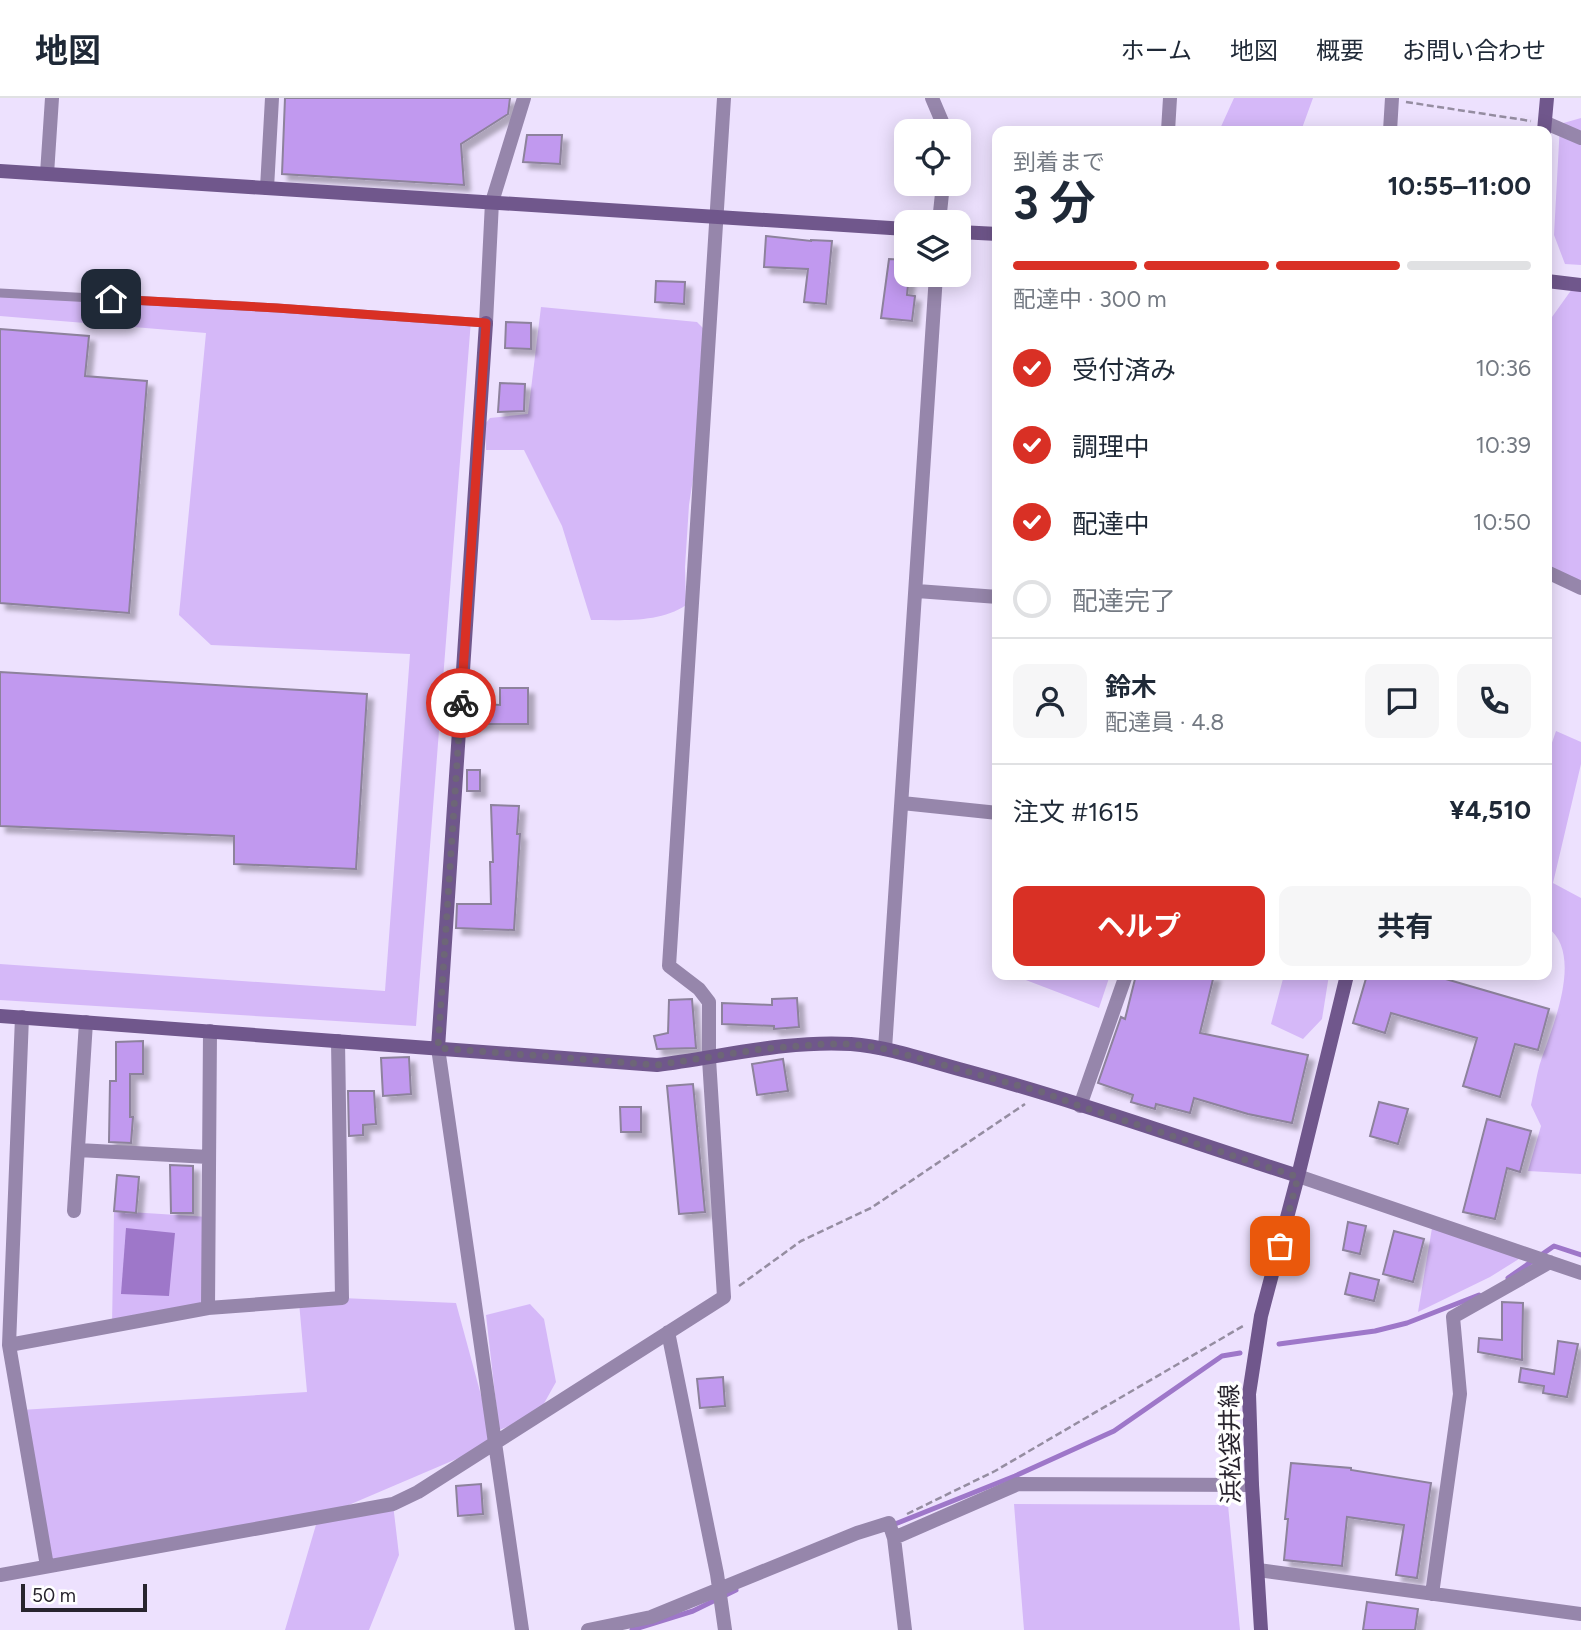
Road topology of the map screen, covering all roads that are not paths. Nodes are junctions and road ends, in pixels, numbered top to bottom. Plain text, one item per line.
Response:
1 (52, 98) edge
2 (272, 98) edge
3 (524, 98) edge
4 (723, 98) edge
5 (932, 98) edge
6 (1170, 98) edge
7 (1547, 98) edge
8 (1392, 99) edge
9 (941, 119) edge
10 (1168, 126) edge
11 (1390, 126) edge
12 (1545, 126) edge
13 (1552, 129) edge
14 (1581, 138) edge
15 (0, 171) edge
16 (47, 174) junction
17 (267, 188) junction
18 (492, 202) junction
19 (716, 216) junction
20 (894, 228) edge
21 (971, 233) edge
22 (992, 234) edge
23 (1552, 282) edge
24 (1581, 285) edge
25 (935, 287) edge
26 (0, 293) edge
27 (486, 323) junction
28 (1552, 574) edge
29 (1581, 588) edge
30 (917, 592) junction
31 (992, 597) edge
32 (902, 803) junction
33 (992, 811) edge
34 (1124, 980) edge
35 (1346, 980) edge
36 (0, 1016) edge
37 (22, 1017) junction
38 (86, 1022) junction
39 (210, 1031) junction
40 (338, 1041) junction
41 (438, 1048) junction
42 (885, 1049) junction
43 (709, 1059) junction
44 (1080, 1106) junction
45 (78, 1150) junction
46 (209, 1157) junction
47 (1298, 1177) junction
48 (74, 1211) dead end
49 (1550, 1262) junction
50 (1581, 1273) edge
51 (208, 1308) junction
52 (668, 1332) junction
53 (9, 1345) junction
54 (495, 1443) junction
55 (1252, 1485) junction
56 (892, 1532) junction
57 (47, 1566) junction
58 (1258, 1570) junction
59 (0, 1575) edge
60 (719, 1590) junction
61 (1432, 1594) junction
62 (1581, 1614) edge
63 (522, 1630) edge
64 (588, 1630) edge
65 (725, 1630) edge
66 (905, 1630) edge
67 (1261, 1630) edge

1 - 16 street
2 - 17 street
3 - 18 street
4 - 19 street
5 - 9 street
6 - 10 street
7 - 12 street
8 - 11 street
13 - 14 street
15 - 16 street
16 - 17 street
17 - 18 street
18 - 19 street
18 - 27 street
19 - 20 street
19 - 43 street
21 - 22 street
23 - 24 street
25 - 30 street
26 - 27 lane
27 - 41 street
28 - 29 street
30 - 31 street
30 - 32 street
32 - 33 street
32 - 42 street
34 - 44 street
35 - 47 street, 浜松袋井線
36 - 37 street
37 - 38 street
37 - 53 street
38 - 39 street
38 - 45 street
39 - 40 street
39 - 46 street
40 - 41 street
40 - 51 street
41 - 43 street
41 - 54 street
42 - 43 street
42 - 44 street
43 - 52 street
44 - 47 street
45 - 46 street
45 - 48 street
46 - 51 street
47 - 49 street
47 - 55 street, 浜松袋井線
49 - 50 street
49 - 61 street
51 - 53 street
52 - 54 street
52 - 60 street
53 - 57 street
54 - 57 street
54 - 63 street
55 - 56 street
55 - 58 street, 浜松袋井線
56 - 60 street
56 - 66 street
57 - 59 street
58 - 61 street
58 - 67 street, 浜松袋井線
60 - 64 street
60 - 65 street
61 - 62 street

